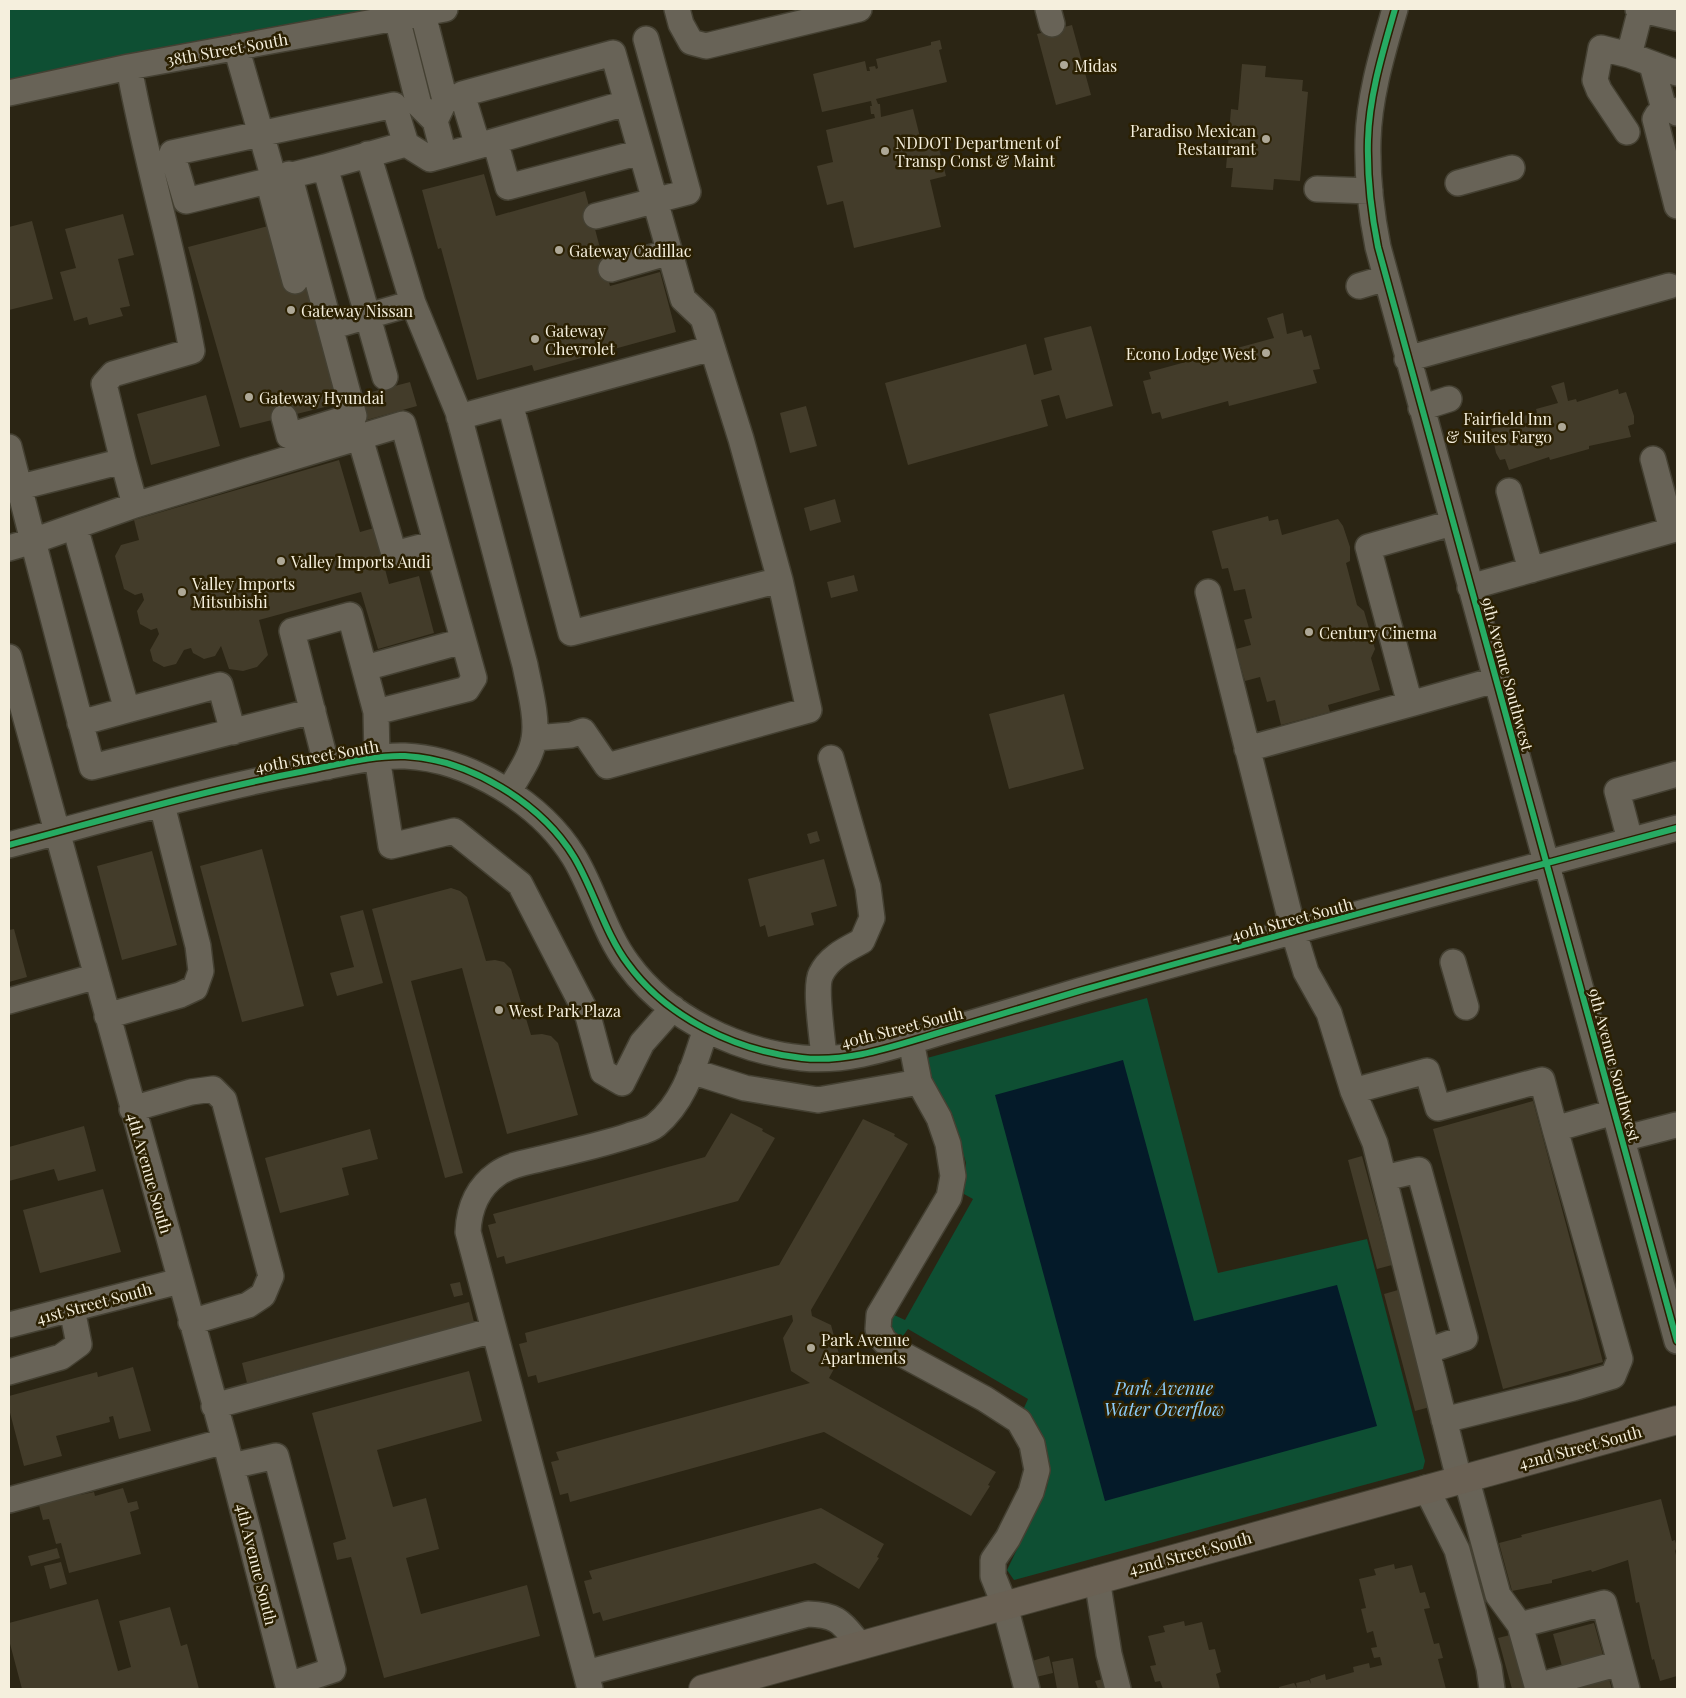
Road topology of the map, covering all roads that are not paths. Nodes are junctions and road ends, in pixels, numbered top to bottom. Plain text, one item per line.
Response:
1 (677, 9) edge
2 (860, 9) edge
3 (1396, 9) edge
4 (1640, 9) edge
5 (434, 11) edge
6 (397, 18) junction
7 (1677, 18) edge
8 (646, 39) dead end
9 (236, 47) junction
10 (1629, 55) junction
11 (1652, 65) junction
12 (129, 67) junction
13 (1677, 73) edge
14 (9, 93) edge
15 (626, 103) junction
16 (1670, 111) edge
17 (435, 122) junction
18 (1627, 132) dead end
19 (260, 133) junction
20 (487, 143) junction
21 (406, 144) junction
22 (641, 152) junction
23 (368, 154) junction
24 (444, 155) junction
25 (325, 167) junction
26 (1512, 168) dead end
27 (277, 178) junction
28 (1458, 183) dead end
29 (1317, 189) dead end
30 (1370, 191) junction
31 (655, 201) junction
32 (1677, 206) edge
33 (596, 216) dead end
34 (670, 252) junction
35 (612, 269) dead end
36 (1386, 278) junction
37 (294, 281) dead end
38 (1359, 286) dead end
39 (1669, 286) dead end
40 (413, 303) junction
41 (368, 316) junction
42 (330, 327) junction
43 (712, 348) junction
44 (1407, 359) junction
45 (385, 377) dead end
46 (1449, 399) dead end
47 (510, 403) junction
48 (1421, 408) junction
49 (459, 416) junction
50 (284, 417) dead end
51 (360, 438) junction
52 (9, 447) edge
53 (1653, 459) dead end
54 (123, 462) junction
55 (14, 489) edge
56 (1509, 491) dead end
57 (135, 505) junction
58 (1452, 523) junction
59 (75, 527) junction
60 (33, 541) junction
61 (436, 543) junction
62 (9, 548) edge
63 (1531, 570) junction
64 (780, 580) junction
65 (1470, 587) junction
66 (1208, 592) dead end
67 (463, 641) junction
68 (9, 657) edge
69 (365, 668) junction
70 (1495, 680) junction
71 (1410, 704) junction
72 (127, 710) junction
73 (313, 711) junction
74 (376, 712) junction
75 (80, 723) junction
76 (233, 732) junction
77 (535, 738) junction
78 (1247, 749) junction
79 (377, 758) junction
80 (831, 758) dead end
81 (327, 767) junction
82 (1677, 774) edge
83 (509, 791) junction
84 (162, 805) junction
85 (1677, 828) edge
86 (58, 832) junction
87 (1630, 840) junction
88 (9, 845) edge
89 (1546, 864) junction
90 (1294, 932) junction
91 (1453, 962) dead end
92 (96, 976) junction
93 (9, 1001) edge
94 (1466, 1007) dead end
95 (673, 1008) junction
96 (107, 1016) junction
97 (706, 1029) junction
98 (912, 1041) junction
99 (824, 1058) junction
100 (691, 1071) junction
101 (919, 1082) junction
102 (1353, 1091) junction
103 (132, 1109) junction
104 (1614, 1112) junction
105 (1676, 1125) edge
106 (1555, 1129) junction
107 (1622, 1139) junction
108 (1384, 1178) junction
109 (180, 1281) junction
110 (72, 1309) junction
111 (191, 1322) junction
112 (9, 1326) edge
113 (494, 1330) junction
114 (1677, 1341) edge
115 (1427, 1351) junction
116 (9, 1372) edge
117 (214, 1406) junction
118 (1444, 1420) junction
119 (1677, 1420) edge
120 (225, 1441) junction
121 (232, 1466) junction
122 (1463, 1478) junction
123 (1426, 1488) junction
124 (9, 1500) edge
125 (1097, 1579) junction
126 (1005, 1606) junction
127 (1520, 1625) junction
128 (861, 1646) junction
129 (1620, 1663) junction
130 (588, 1681) edge
131 (289, 1687) edge
132 (1538, 1687) edge
133 (703, 1689) edge
134 (1027, 1689) edge
135 (1118, 1689) edge
136 (1492, 1689) edge
137 (1627, 1689) edge

1 - 2 street
3 - 30 street, 9th Avenue Southwest
4 - 7 street
4 - 10 street
5 - 6 street, 38th Street South
5 - 17 street
6 - 9 street, 38th Street South
6 - 17 street
8 - 31 street
9 - 12 street, 38th Street South
9 - 19 street
10 - 11 street
10 - 18 street
11 - 13 street
11 - 16 street
12 - 14 street, 38th Street South
12 - 54 street
15 - 20 street
15 - 20 street
15 - 22 street
16 - 32 street
17 - 24 street
19 - 21 street
19 - 27 street
19 - 27 street
20 - 22 street
20 - 24 street
21 - 23 street
21 - 24 street
22 - 31 street
23 - 25 street
23 - 40 street
25 - 27 street
25 - 41 street
26 - 28 street
27 - 37 street
27 - 42 street
29 - 30 street
30 - 36 street, 9th Avenue Southwest
31 - 33 street
31 - 34 street
34 - 35 street
34 - 43 street
36 - 38 street
36 - 44 street, 9th Avenue Southwest
39 - 44 street
40 - 41 street
40 - 49 street
41 - 42 street
41 - 45 street
42 - 50 street
43 - 47 street
43 - 64 street
44 - 48 street, 9th Avenue Southwest
46 - 48 street
47 - 49 street
47 - 64 street
48 - 58 street, 9th Avenue Southwest
49 - 77 street
51 - 57 street
51 - 61 street
51 - 61 street
52 - 55 street
53 - 63 street
54 - 55 street
54 - 57 street
55 - 60 street
56 - 63 street
57 - 59 street
58 - 65 street, 9th Avenue Southwest
58 - 71 street
59 - 60 street
59 - 72 street
60 - 62 street
60 - 75 street
61 - 67 street
63 - 65 street
64 - 77 street
65 - 70 street, 9th Avenue Southwest
66 - 78 street
67 - 69 street
67 - 74 street
68 - 86 street, 4th Avenue South
69 - 73 street
69 - 74 street
70 - 71 street
70 - 89 street, 9th Avenue Southwest
71 - 78 street
72 - 75 street
72 - 76 street
73 - 76 street
73 - 81 street
74 - 79 street
75 - 76 street
77 - 83 street
78 - 90 street
79 - 81 street, 40th Street South
79 - 83 street, 40th Street South
79 - 95 street
80 - 99 street
81 - 84 street, 40th Street South
82 - 87 street
83 - 95 street, 40th Street South
84 - 86 street, 40th Street South
84 - 96 street
85 - 87 street, 40th Street South
86 - 88 street, 40th Street South
86 - 92 street, 4th Avenue South
87 - 89 street, 40th Street South
89 - 90 street, 40th Street South
89 - 104 street, 9th Avenue Southwest
90 - 98 street, 40th Street South
90 - 102 street
91 - 94 street
92 - 93 street
92 - 96 street, 4th Avenue South
95 - 97 street, 40th Street South
96 - 103 street, 4th Avenue South
97 - 99 street, 40th Street South
97 - 100 street
98 - 99 street, 40th Street South
98 - 101 street
100 - 101 street
100 - 113 street
101 - 126 street
102 - 106 street
102 - 108 street
103 - 109 street, 4th Avenue South
103 - 111 street
104 - 106 street
104 - 107 street, 9th Avenue Southwest
105 - 107 street
106 - 118 street
107 - 114 street, 9th Avenue Southwest
108 - 115 street
108 - 115 street
109 - 110 street, 41st Street South
109 - 111 street, 4th Avenue South
110 - 112 street, 41st Street South
110 - 116 street
111 - 117 street, 4th Avenue South
113 - 117 street
113 - 130 street
115 - 118 street
117 - 120 street, 4th Avenue South
118 - 122 street
119 - 122 main road, 42nd Street South
120 - 121 street, 4th Avenue South
120 - 124 street
121 - 131 street, 4th Avenue South
121 - 131 street
122 - 123 main road, 42nd Street South
122 - 127 street
123 - 125 main road, 42nd Street South
123 - 136 street
125 - 126 main road, 42nd Street South
125 - 135 street
126 - 128 main road, 42nd Street South
126 - 134 street
127 - 129 street
127 - 132 street
128 - 130 street
128 - 133 main road, 42nd Street South
129 - 132 street
129 - 137 street

